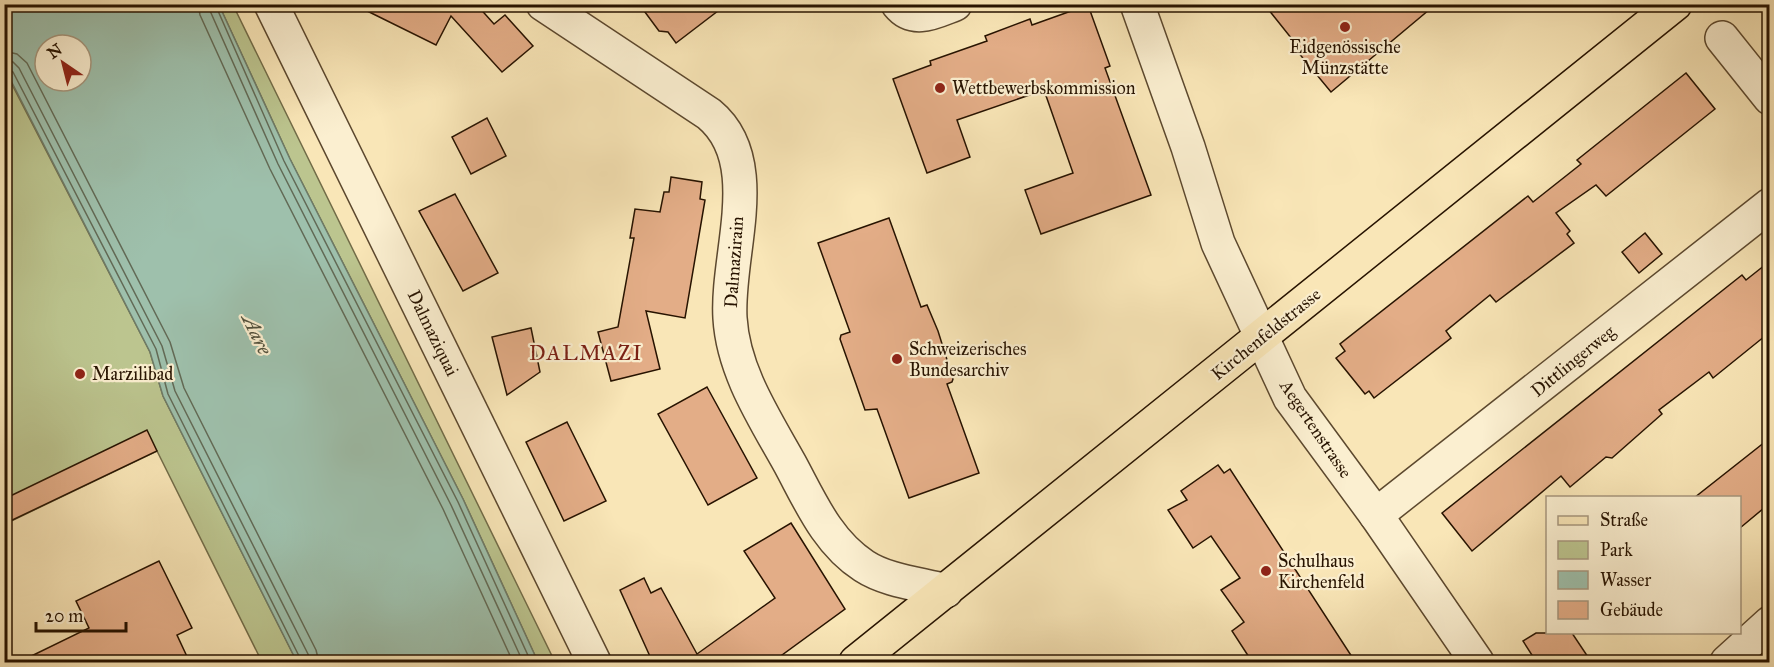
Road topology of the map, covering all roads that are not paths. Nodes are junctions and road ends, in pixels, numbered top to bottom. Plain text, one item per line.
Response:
1 (271, 4) edge
2 (543, 4) edge
3 (955, 4) edge
4 (1137, 4) edge
5 (1675, 4) edge
6 (898, 5) edge
7 (1722, 38) dead end
8 (1770, 98) edge
9 (1770, 205) edge
10 (1261, 338) junction
11 (1376, 515) junction
12 (946, 591) junction
13 (1770, 623) edge
14 (594, 663) edge
15 (856, 663) edge
16 (1477, 663) edge
17 (1727, 663) edge

1 - 14 street, Dalmaziquai
2 - 12 street, Dalmazirain
3 - 6 street
4 - 10 street, Aegertenstrasse
5 - 10 main road, Kirchenfeldstrasse
7 - 8 street
9 - 11 street, Dittlingerweg
10 - 11 street, Aegertenstrasse
10 - 12 main road, Kirchenfeldstrasse
11 - 16 street, Aegertenstrasse
12 - 15 main road, Kirchenfeldstrasse
13 - 17 street

